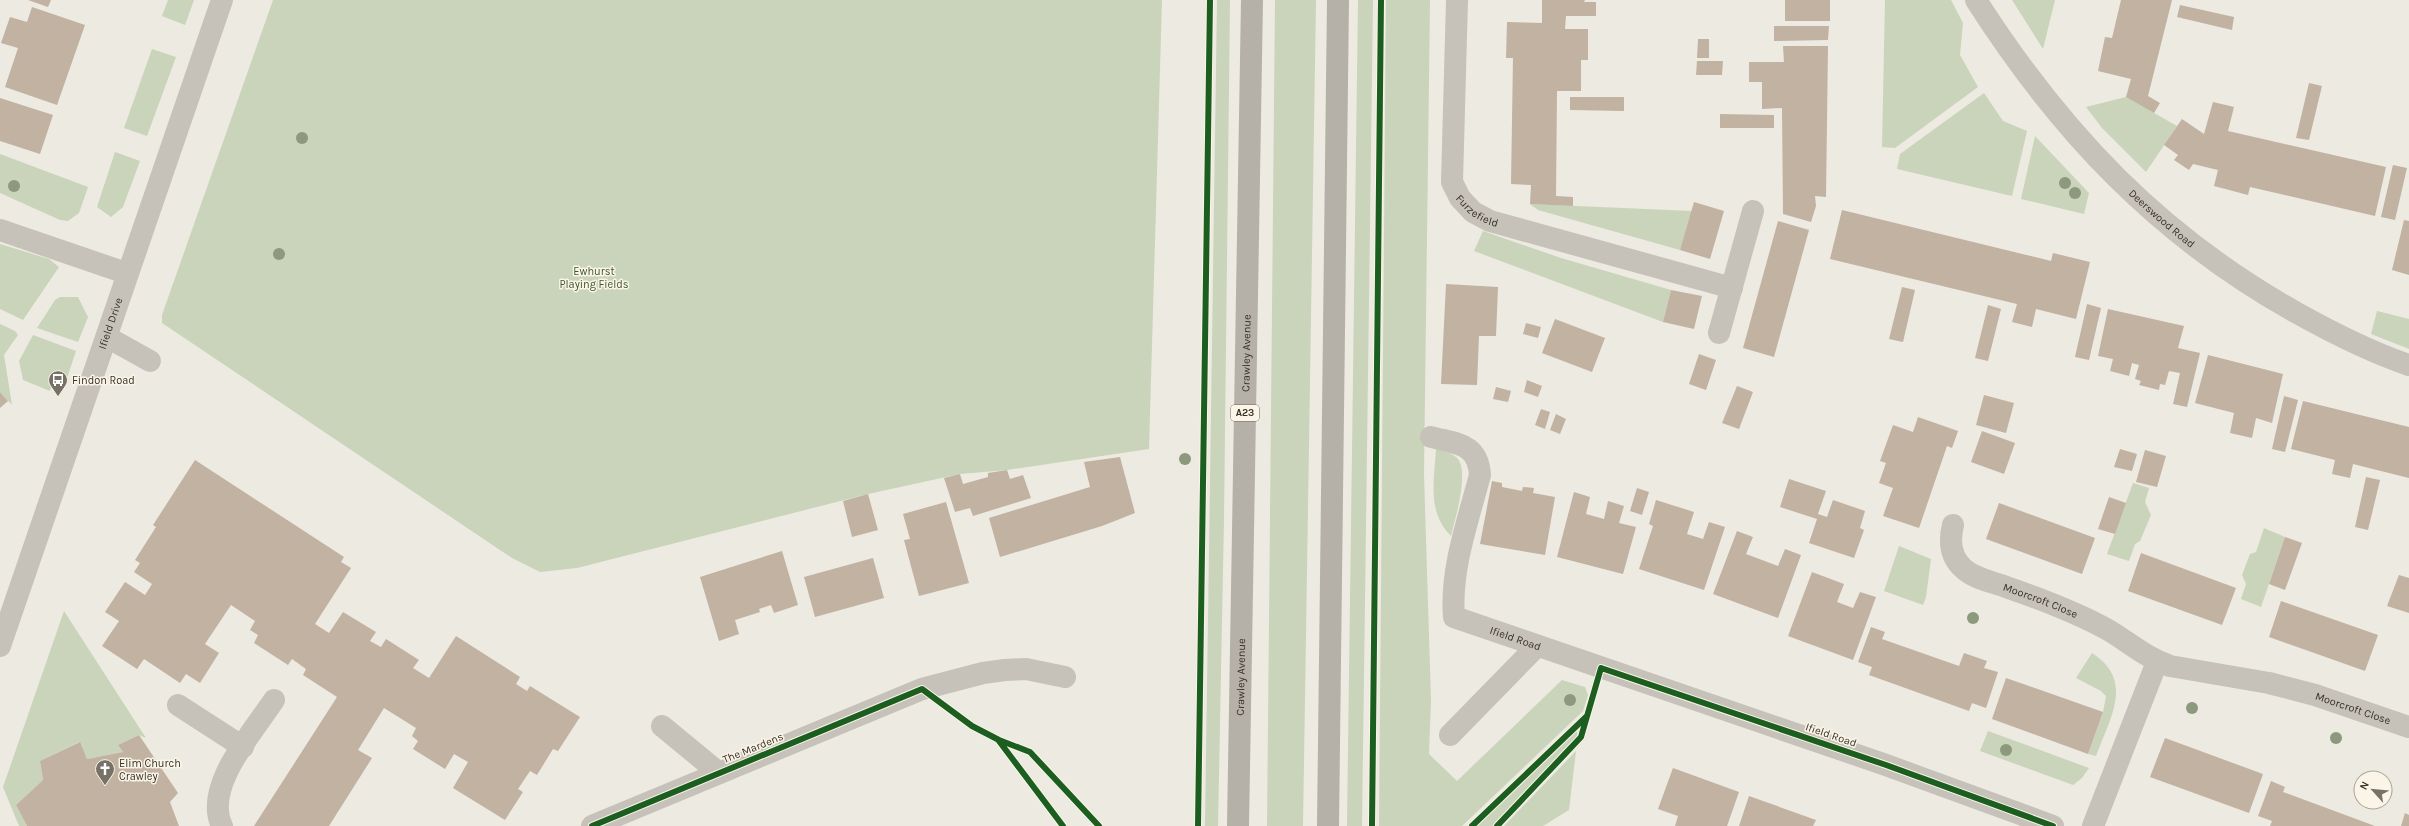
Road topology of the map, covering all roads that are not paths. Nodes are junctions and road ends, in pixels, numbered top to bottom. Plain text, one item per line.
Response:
1 (222, 0) edge
2 (1252, 0) edge
3 (1338, 0) edge
4 (1457, 0) edge
5 (1976, 0) edge
6 (1753, 211) dead end
7 (0, 230) edge
8 (126, 273) junction
9 (1732, 288) junction
10 (1719, 333) dead end
11 (107, 337) junction
12 (150, 361) dead end
13 (2409, 365) edge
14 (1431, 438) dead end
15 (1953, 525) dead end
16 (0, 646) edge
17 (1536, 647) junction
18 (2157, 662) junction
19 (1065, 677) dead end
20 (274, 700) dead end
21 (178, 705) dead end
22 (662, 726) dead end
23 (2409, 727) edge
24 (1450, 735) dead end
25 (243, 747) junction
26 (720, 773) junction
27 (222, 826) edge
28 (592, 826) edge
29 (1238, 826) edge
30 (1328, 826) edge
31 (2053, 826) edge
32 (2093, 826) edge

1 - 8 street, Ifield Drive
2 - 29 main road, Crawley Avenue / A23
3 - 30 main road
4 - 9 street, Furzefield
5 - 13 street, Deerswood Road
6 - 9 street
7 - 8 street
8 - 11 street, Ifield Drive
9 - 10 street
11 - 12 street
11 - 16 street, Ifield Drive
14 - 17 street, Ifield Road
15 - 18 street, Moorcroft Close
17 - 24 street
17 - 31 street, Ifield Road
18 - 23 street, Moorcroft Close
18 - 32 street
19 - 26 street, The Mardens
20 - 25 street
21 - 25 street
22 - 26 street
25 - 27 street
26 - 28 street, The Mardens

